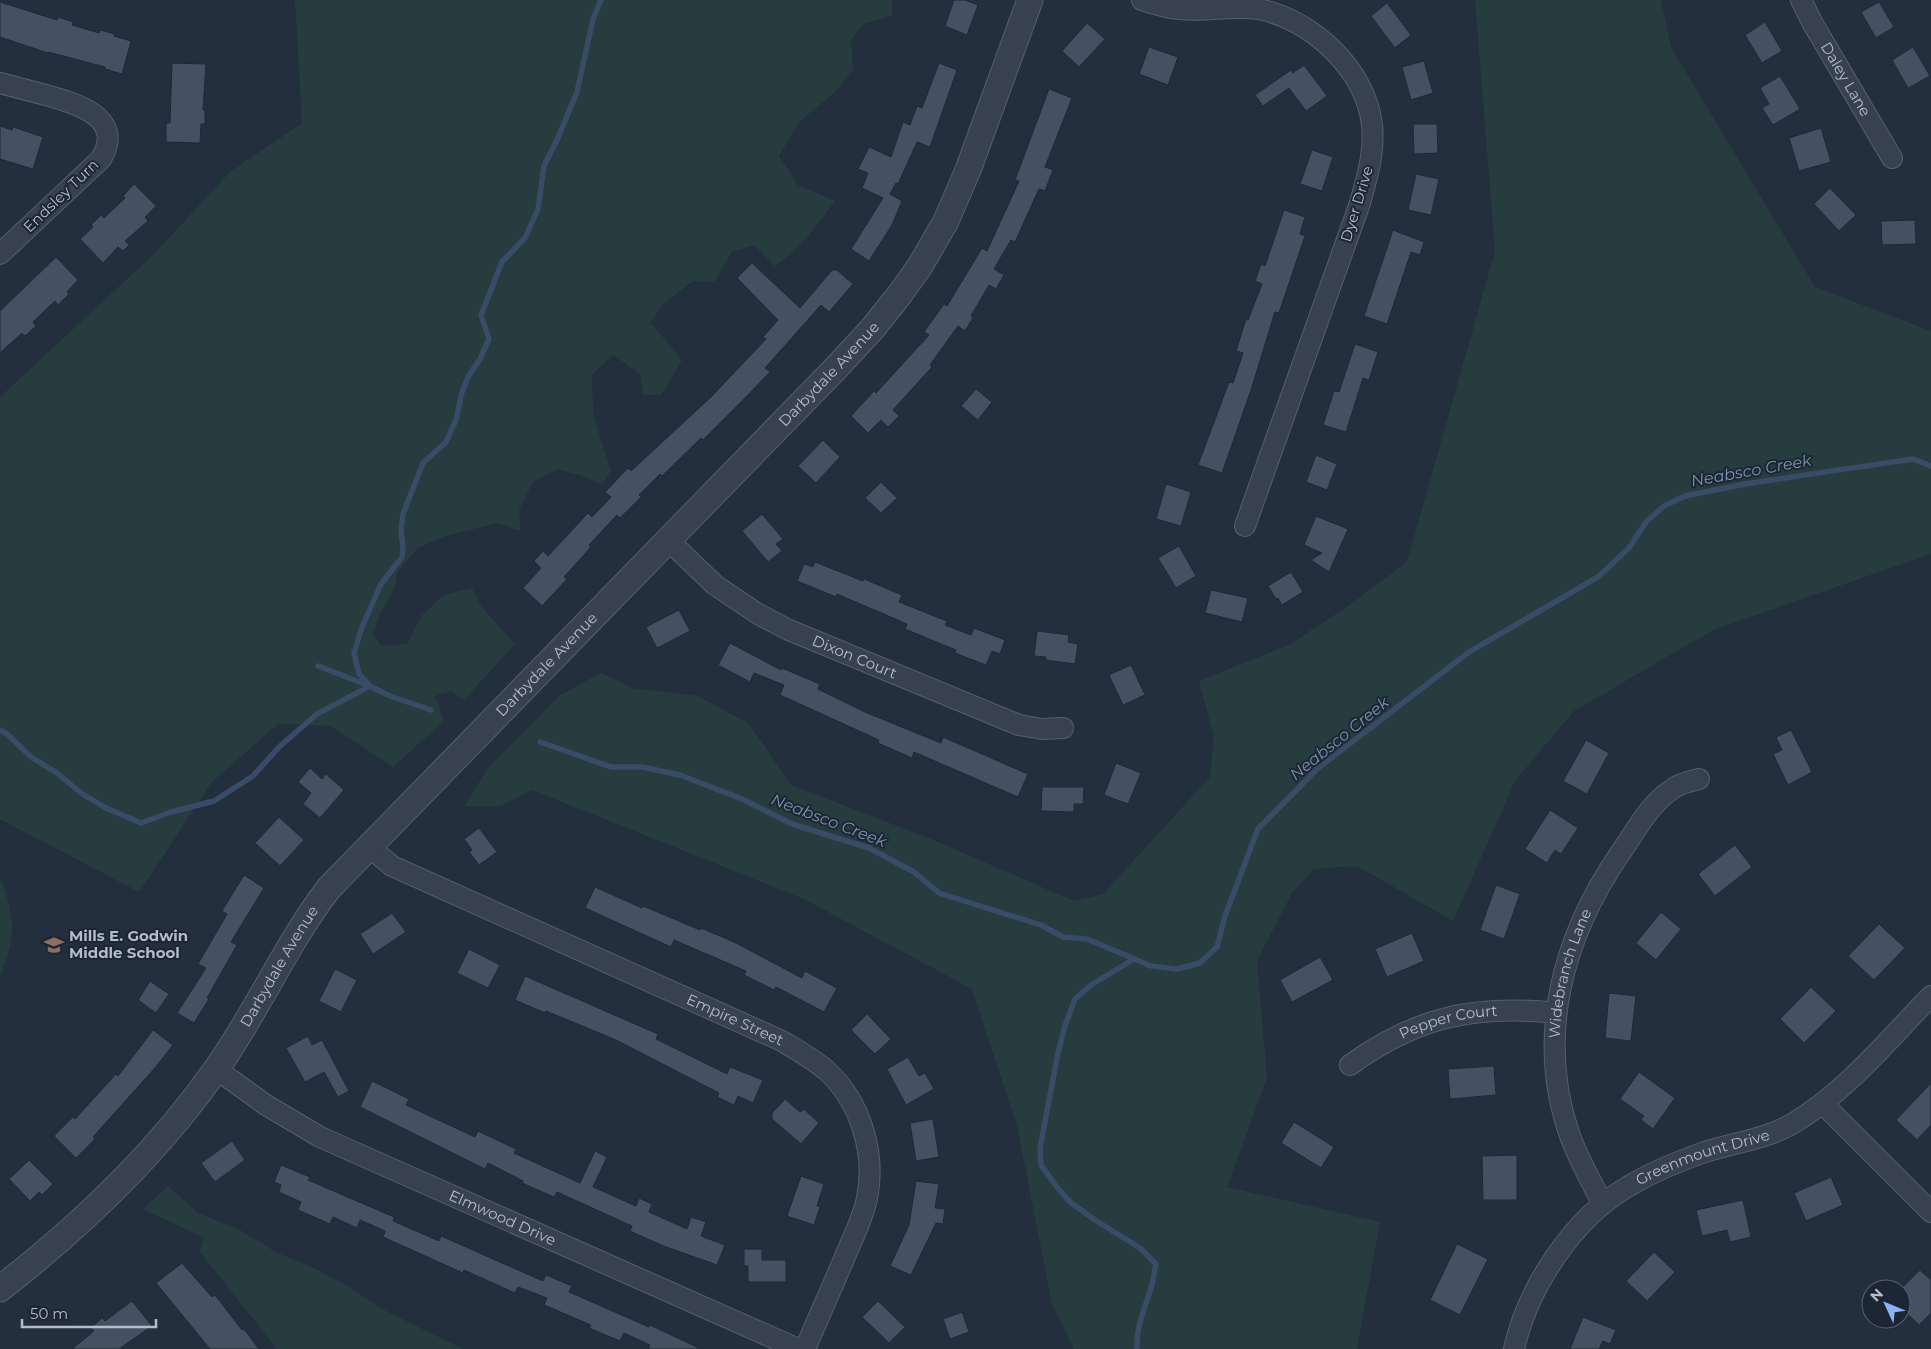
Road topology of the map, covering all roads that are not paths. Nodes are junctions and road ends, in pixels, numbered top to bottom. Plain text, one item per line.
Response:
1 (1030, 0) edge
2 (1142, 0) edge
3 (1802, 0) edge
4 (0, 83) edge
5 (1892, 158) dead end
6 (0, 254) edge
7 (1245, 526) dead end
8 (667, 539) junction
9 (1063, 728) dead end
10 (1699, 779) dead end
11 (370, 843) junction
12 (1931, 996) edge
13 (1556, 1013) junction
14 (1350, 1065) dead end
15 (216, 1069) junction
16 (1823, 1104) junction
17 (1603, 1204) junction
18 (1931, 1212) edge
19 (0, 1289) edge
20 (798, 1349) edge
21 (805, 1349) edge
22 (1514, 1349) edge

1 - 8 street, Darbydale Avenue
2 - 7 street, Dyer Drive
3 - 5 street, Daley Lane
4 - 6 street, Endsley Turn
8 - 9 street, Dixon Court
8 - 11 street, Darbydale Avenue
10 - 13 street, Widebranch Lane
11 - 15 street, Darbydale Avenue
11 - 21 street, Empire Street
12 - 16 street, Greenmount Drive
13 - 14 street, Pepper Court
13 - 17 street, Widebranch Lane
15 - 19 street, Darbydale Avenue
15 - 20 street, Elmwood Drive
16 - 17 street, Greenmount Drive
16 - 18 street
17 - 22 street, Greenmount Drive

